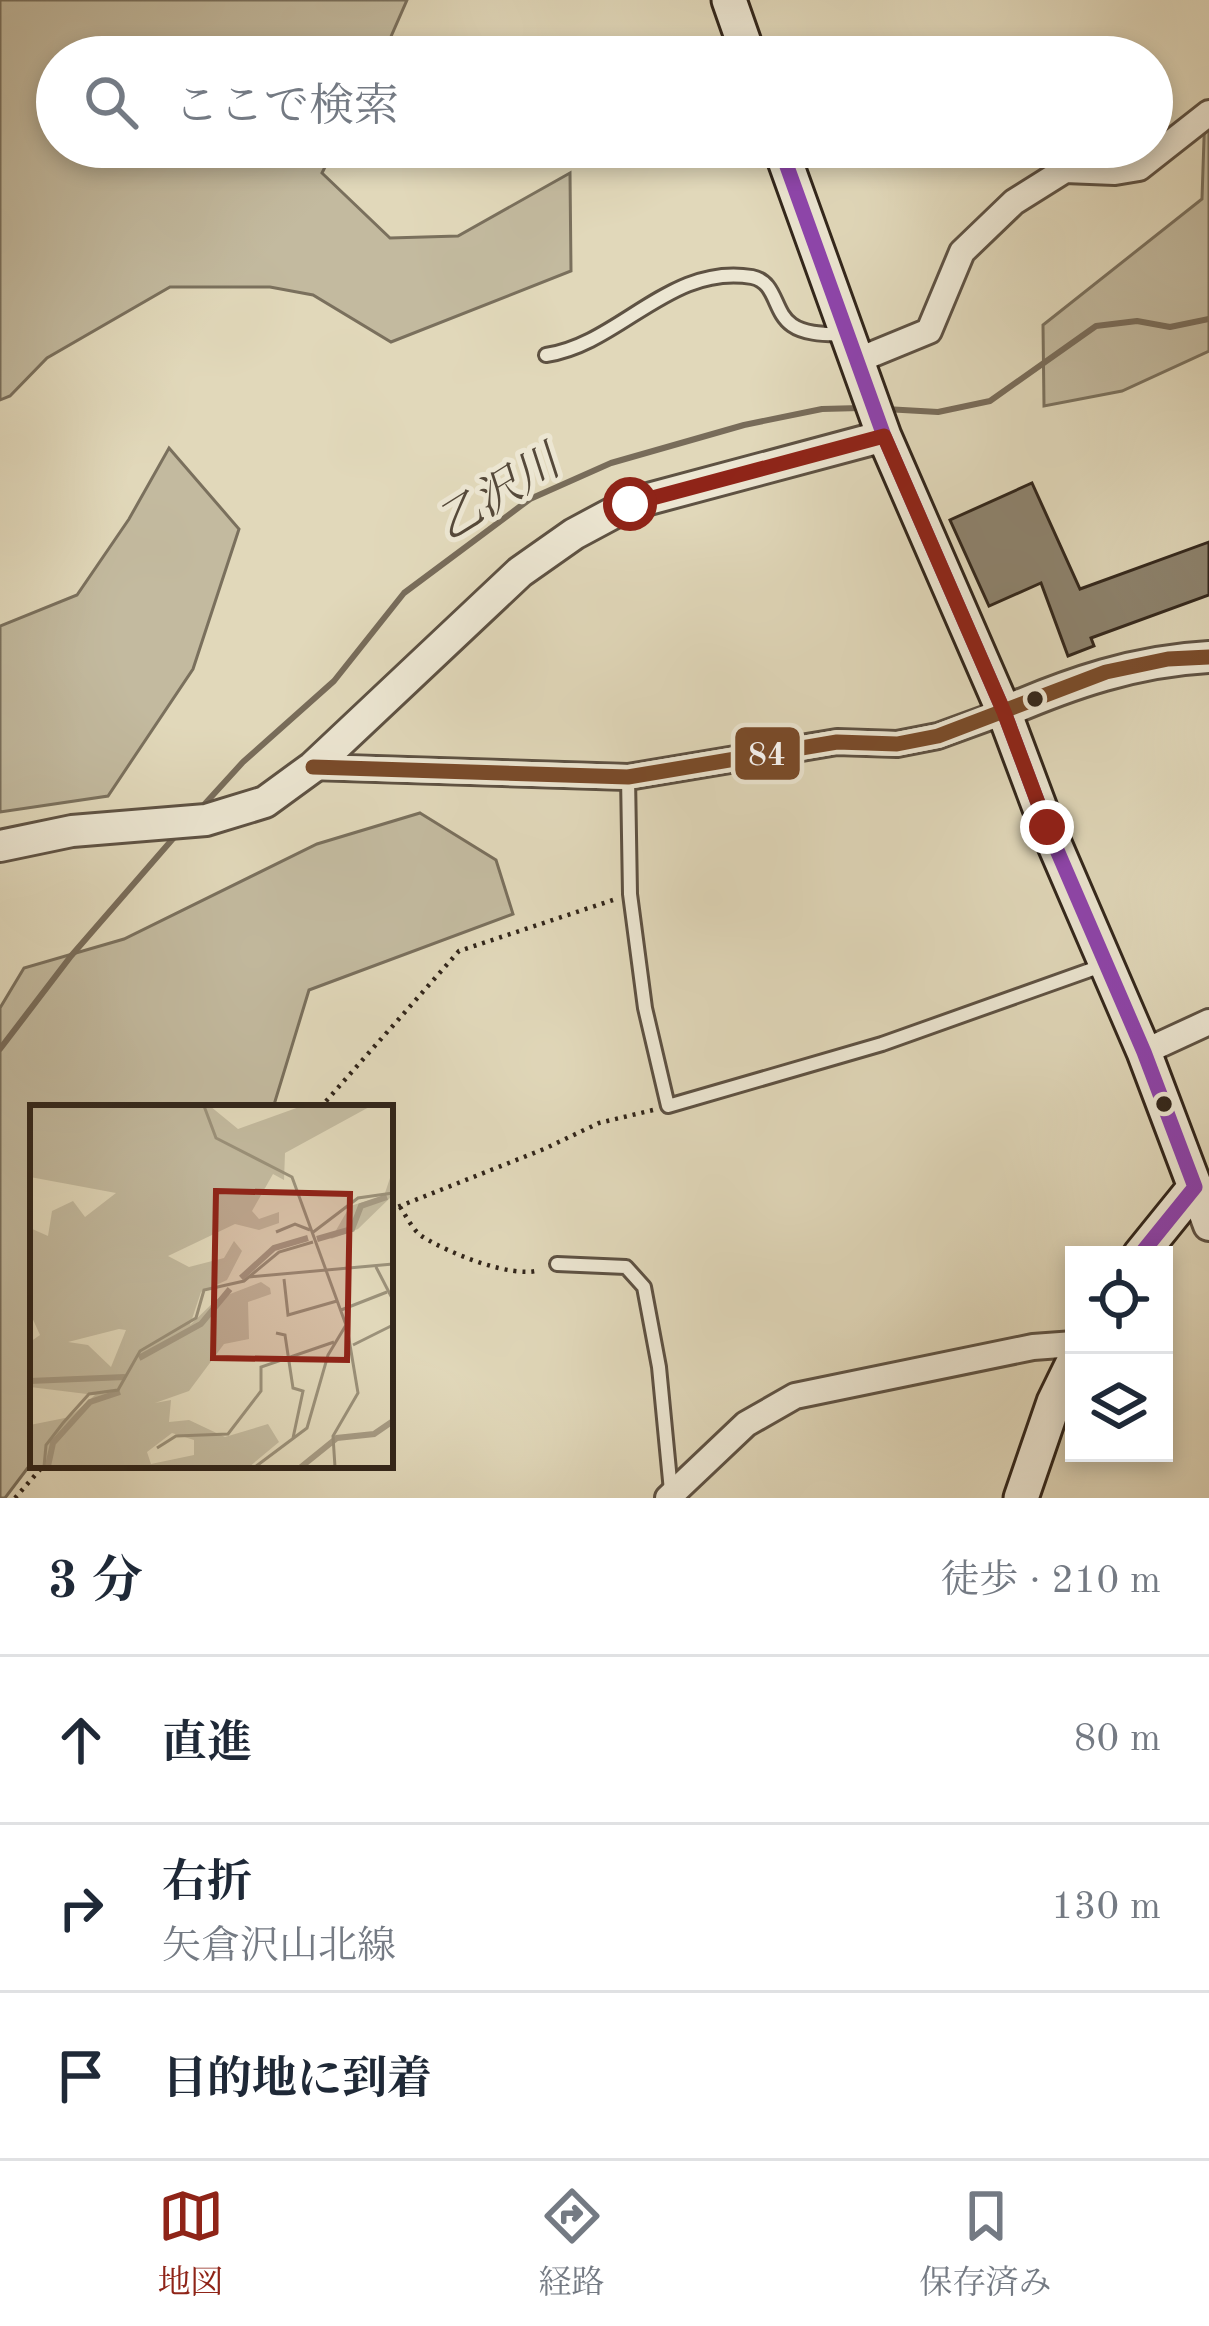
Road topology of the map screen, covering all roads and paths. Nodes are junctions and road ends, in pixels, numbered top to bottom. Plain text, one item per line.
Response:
1 (728, 0) edge
2 (741, 36) edge
3 (1209, 113) edge
4 (1173, 141) edge
5 (788, 168) edge
6 (1134, 168) edge
7 (852, 348) junction
8 (546, 355) dead end
9 (884, 436) junction
10 (1209, 657) edge
11 (1004, 712) junction
12 (313, 767) junction
13 (628, 777) junction
14 (0, 846) edge
15 (630, 894) junction
16 (1105, 964) junction
17 (1209, 1022) edge
18 (1144, 1052) junction
19 (323, 1105) edge
20 (668, 1106) junction
21 (1195, 1186) junction
22 (400, 1208) junction
23 (393, 1209) edge
24 (1209, 1225) edge
25 (1147, 1246) edge
26 (557, 1264) joint
27 (1065, 1345) edge
28 (1065, 1379) edge
29 (41, 1468) edge
30 (671, 1497) edge
31 (15, 1498) edge
32 (1021, 1498) edge

1 - 2 main road
3 - 4 street
5 - 7 main road
6 - 7 street
7 - 8 lane
7 - 9 main road
9 - 11 main road
9 - 12 street
10 - 11 street
11 - 13 street
11 - 16 main road
12 - 13 street
12 - 14 street
13 - 15 lane
15 - 19 path
15 - 20 lane
16 - 18 main road
16 - 20 lane
17 - 18 street
18 - 21 main road
20 - 22 path
21 - 24 street
21 - 25 main road
22 - 23 path
22 - 26 path
26 - 30 lane
27 - 30 street
28 - 32 main road
29 - 31 path

